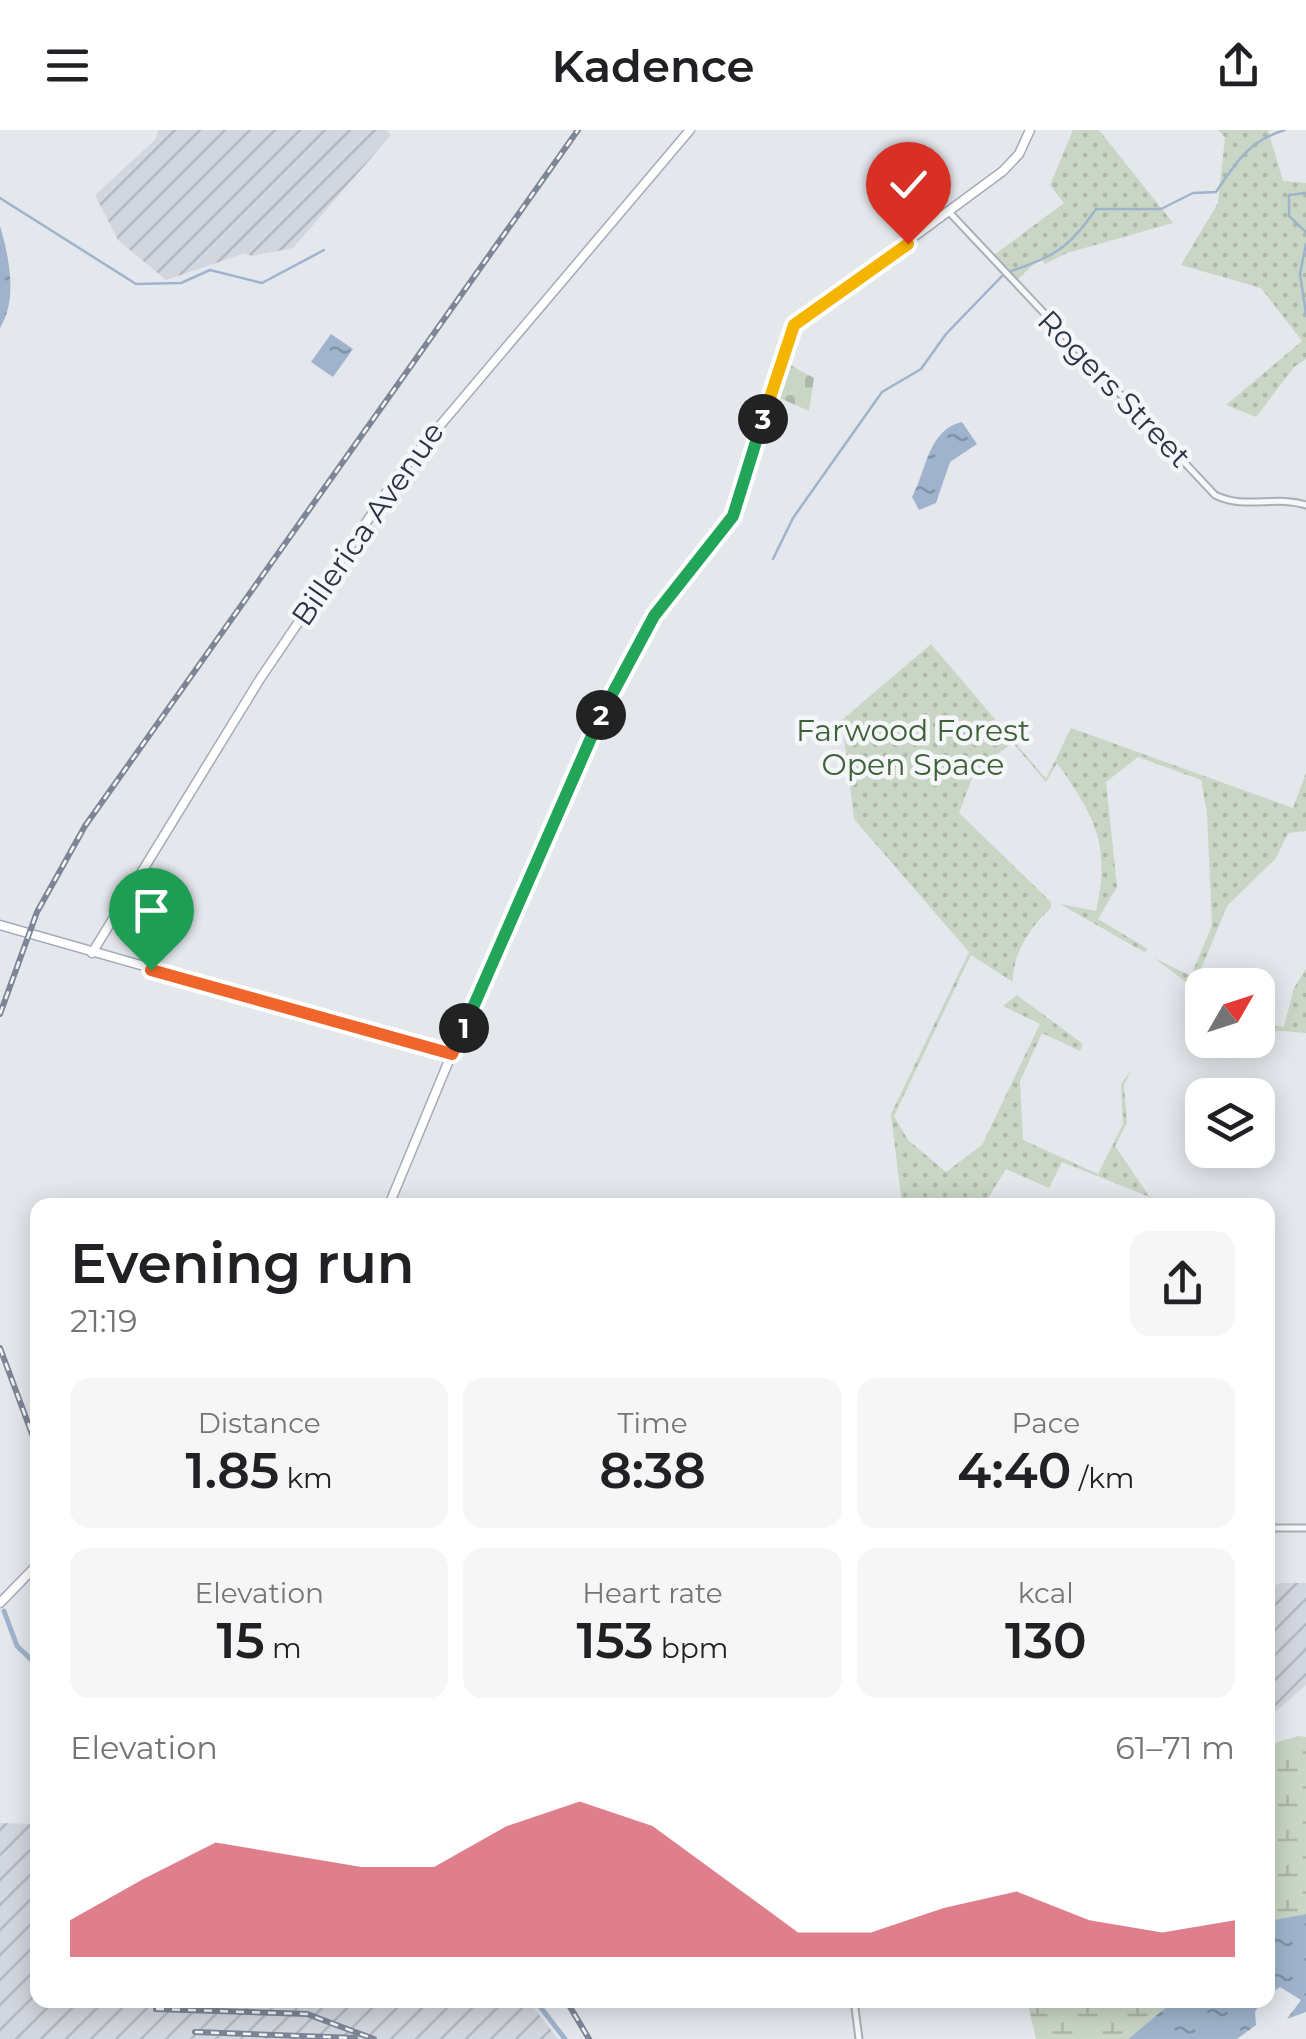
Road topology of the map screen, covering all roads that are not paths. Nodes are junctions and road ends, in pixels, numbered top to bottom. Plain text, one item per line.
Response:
1 (690, 130) edge
2 (1030, 130) edge
3 (950, 213) junction
4 (1306, 505) edge
5 (0, 925) edge
6 (92, 953) junction
7 (452, 1054) junction
8 (392, 1198) edge
9 (1275, 1528) edge
10 (1306, 1528) edge
11 (30, 1572) edge
12 (0, 1604) edge
13 (855, 2008) edge
14 (859, 2039) edge

1 - 6 main road, Billerica Avenue
2 - 3 main road
3 - 4 street, Rogers Street
3 - 7 main road
5 - 6 main road
6 - 7 main road
7 - 8 main road
9 - 10 street
11 - 12 main road
13 - 14 street

